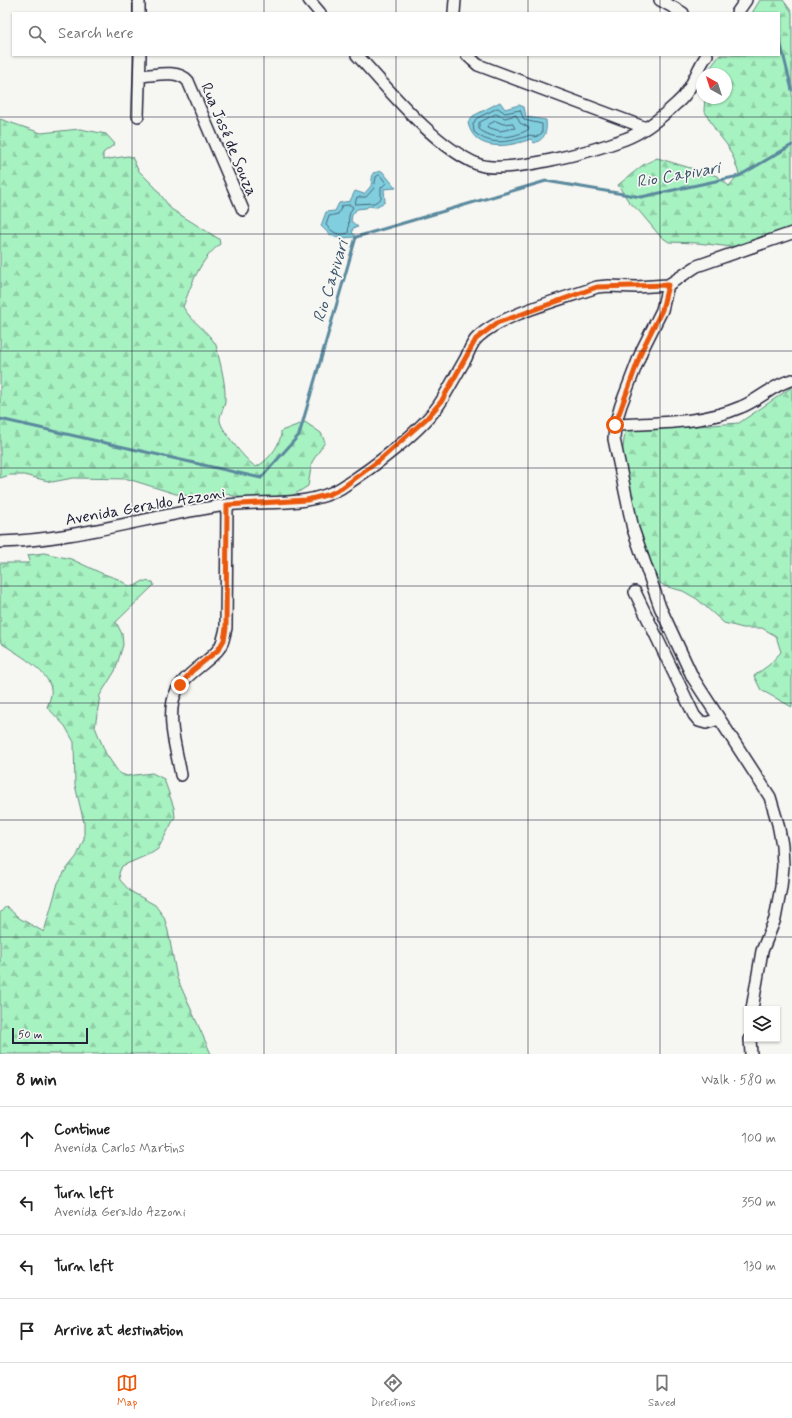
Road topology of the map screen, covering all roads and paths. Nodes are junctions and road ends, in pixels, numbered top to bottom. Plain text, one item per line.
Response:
1 (139, 0) edge
2 (309, 0) edge
3 (454, 0) edge
4 (660, 0) edge
5 (746, 0) edge
6 (139, 12) edge
7 (319, 12) edge
8 (454, 12) edge
9 (681, 12) edge
10 (738, 12) edge
11 (140, 56) edge
12 (358, 56) edge
13 (467, 56) edge
14 (706, 56) edge
15 (141, 76) junction
16 (138, 116) dead end
17 (646, 128) junction
18 (243, 210) dead end
19 (792, 233) edge
20 (668, 285) junction
21 (792, 380) edge
22 (615, 425) junction
23 (227, 505) junction
24 (0, 542) edge
25 (635, 592) dead end
26 (719, 719) junction
27 (181, 775) dead end
28 (753, 1006) edge
29 (750, 1042) edge
30 (751, 1054) edge

1 - 6 street
2 - 7 street
3 - 8 street
4 - 9 street
5 - 10 street
11 - 15 street
12 - 17 street
13 - 17 street
14 - 17 street
15 - 16 street
15 - 18 street, Rua José de Souza
19 - 20 street
20 - 22 street
20 - 23 street, Avenida Geraldo Azzoni
21 - 22 street
22 - 26 street
23 - 24 street, Avenida Geraldo Azzoni
23 - 27 street
25 - 26 street
26 - 28 street
29 - 30 street

